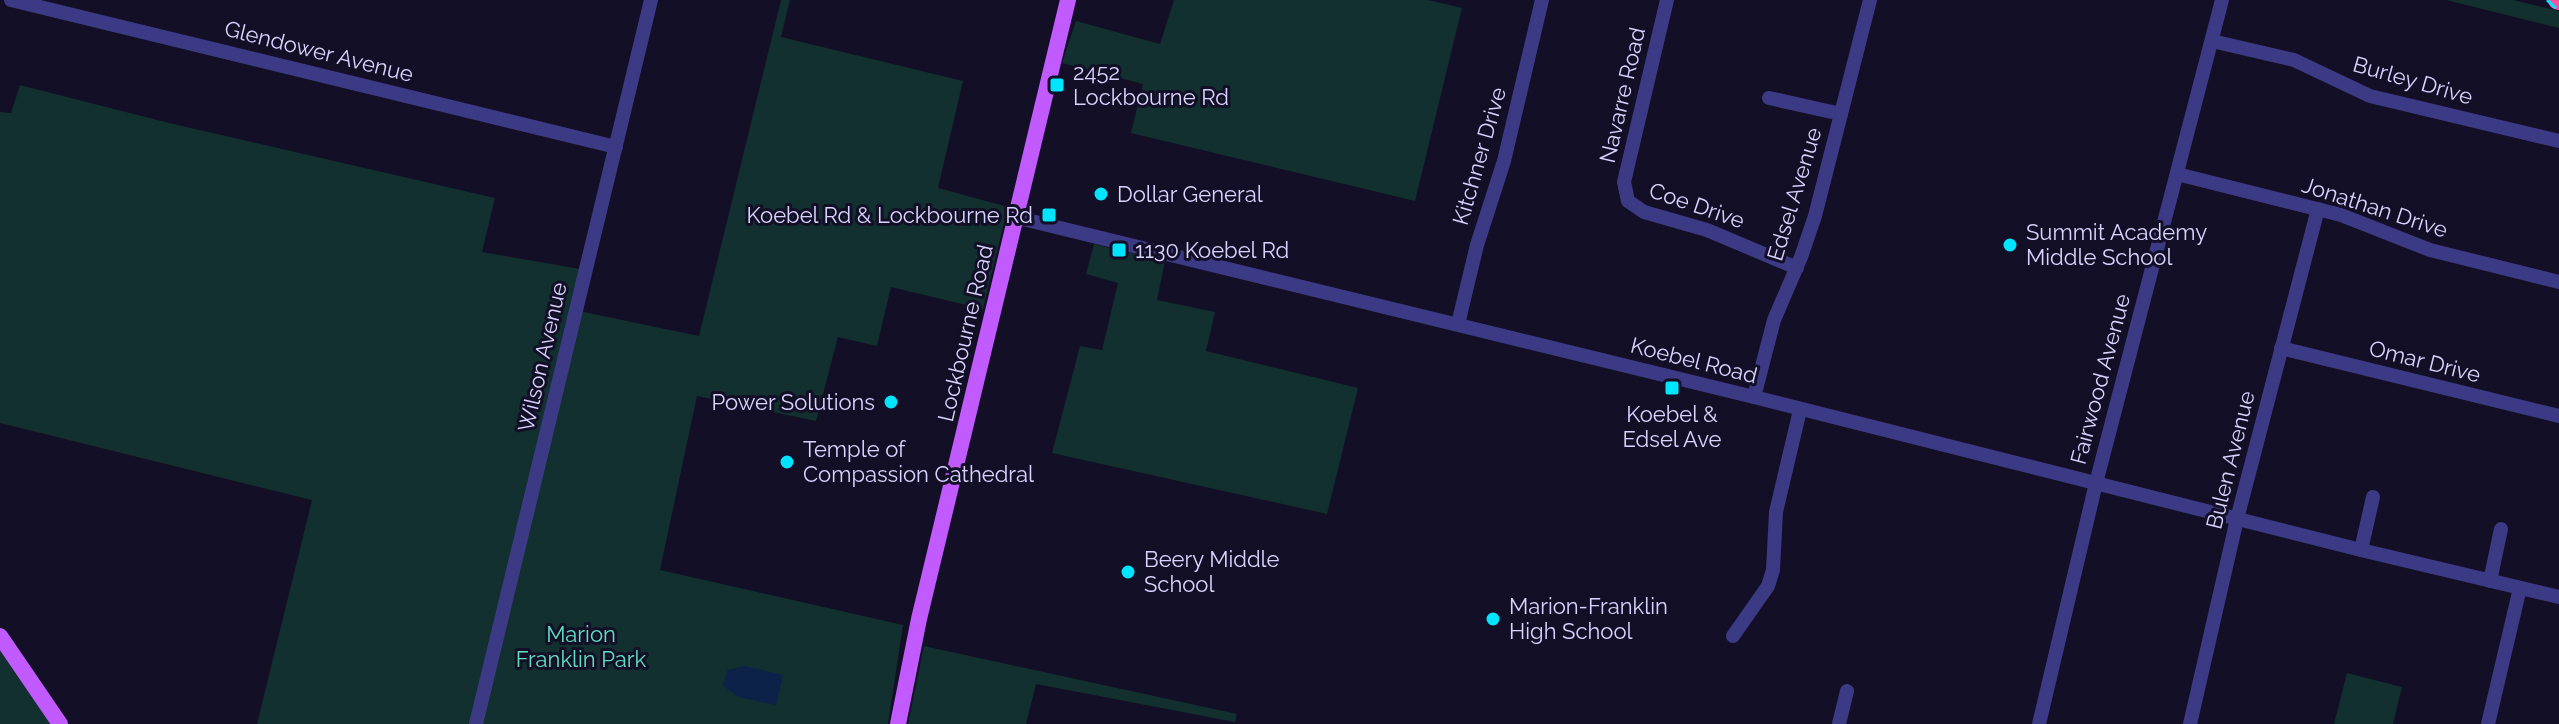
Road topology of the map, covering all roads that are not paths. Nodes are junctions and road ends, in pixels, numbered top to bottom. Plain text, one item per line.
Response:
1 (11, 0) edge
2 (651, 0) edge
3 (1068, 0) edge
4 (1542, 0) edge
5 (1667, 0) edge
6 (1870, 0) edge
7 (2222, 0) edge
8 (2212, 41) junction
9 (1769, 98) dead end
10 (1841, 114) junction
11 (2559, 141) edge
12 (616, 147) junction
13 (2177, 174) junction
14 (1628, 201) joint
15 (2318, 209) junction
16 (1015, 217) junction
17 (1797, 268) junction
18 (2559, 282) edge
19 (1458, 324) junction
20 (2281, 348) junction
21 (1754, 397) junction
22 (1800, 410) junction
23 (2559, 416) edge
24 (2096, 483) junction
25 (2373, 497) dead end
26 (2237, 519) junction
27 (2501, 529) dead end
28 (2361, 550) junction
29 (2490, 581) junction
30 (2520, 588) junction
31 (2559, 597) edge
32 (0, 636) edge
33 (1733, 636) dead end
34 (1847, 691) dead end
35 (60, 724) edge
36 (476, 724) edge
37 (898, 724) edge
38 (1839, 724) edge
39 (2039, 724) edge
40 (2190, 724) edge
41 (2488, 724) edge

1 - 12 street, Glendower Avenue
2 - 12 street, Wilson Avenue
3 - 16 main road, Lockbourne Road
4 - 19 street, Kitchner Drive
5 - 14 street, Navarre Road
6 - 10 street, Edsel Avenue
7 - 8 street, Fairwood Avenue
8 - 11 street, Burley Drive
8 - 13 street, Fairwood Avenue
9 - 10 street
10 - 17 street, Edsel Avenue
12 - 36 street, Wilson Avenue
13 - 15 street, Jonathan Drive
13 - 24 street, Fairwood Avenue
14 - 17 street, Coe Drive
15 - 18 street, Jonathan Drive
15 - 20 street, Bulen Avenue
16 - 19 street, Koebel Road
16 - 37 main road, Lockbourne Road
17 - 21 street, Edsel Avenue
19 - 21 street, Koebel Road
20 - 23 street, Omar Drive
20 - 26 street, Bulen Avenue
21 - 22 street, Koebel Road
22 - 24 street, Koebel Road
22 - 33 street
24 - 26 street, Koebel Road
24 - 39 street, Fairwood Avenue
25 - 28 street
26 - 28 street, Koebel Road
26 - 40 street, Bulen Avenue
27 - 29 street
28 - 29 street, Koebel Road
29 - 30 street, Koebel Road
30 - 31 street, Koebel Road
30 - 41 street
32 - 35 main road
34 - 38 street

